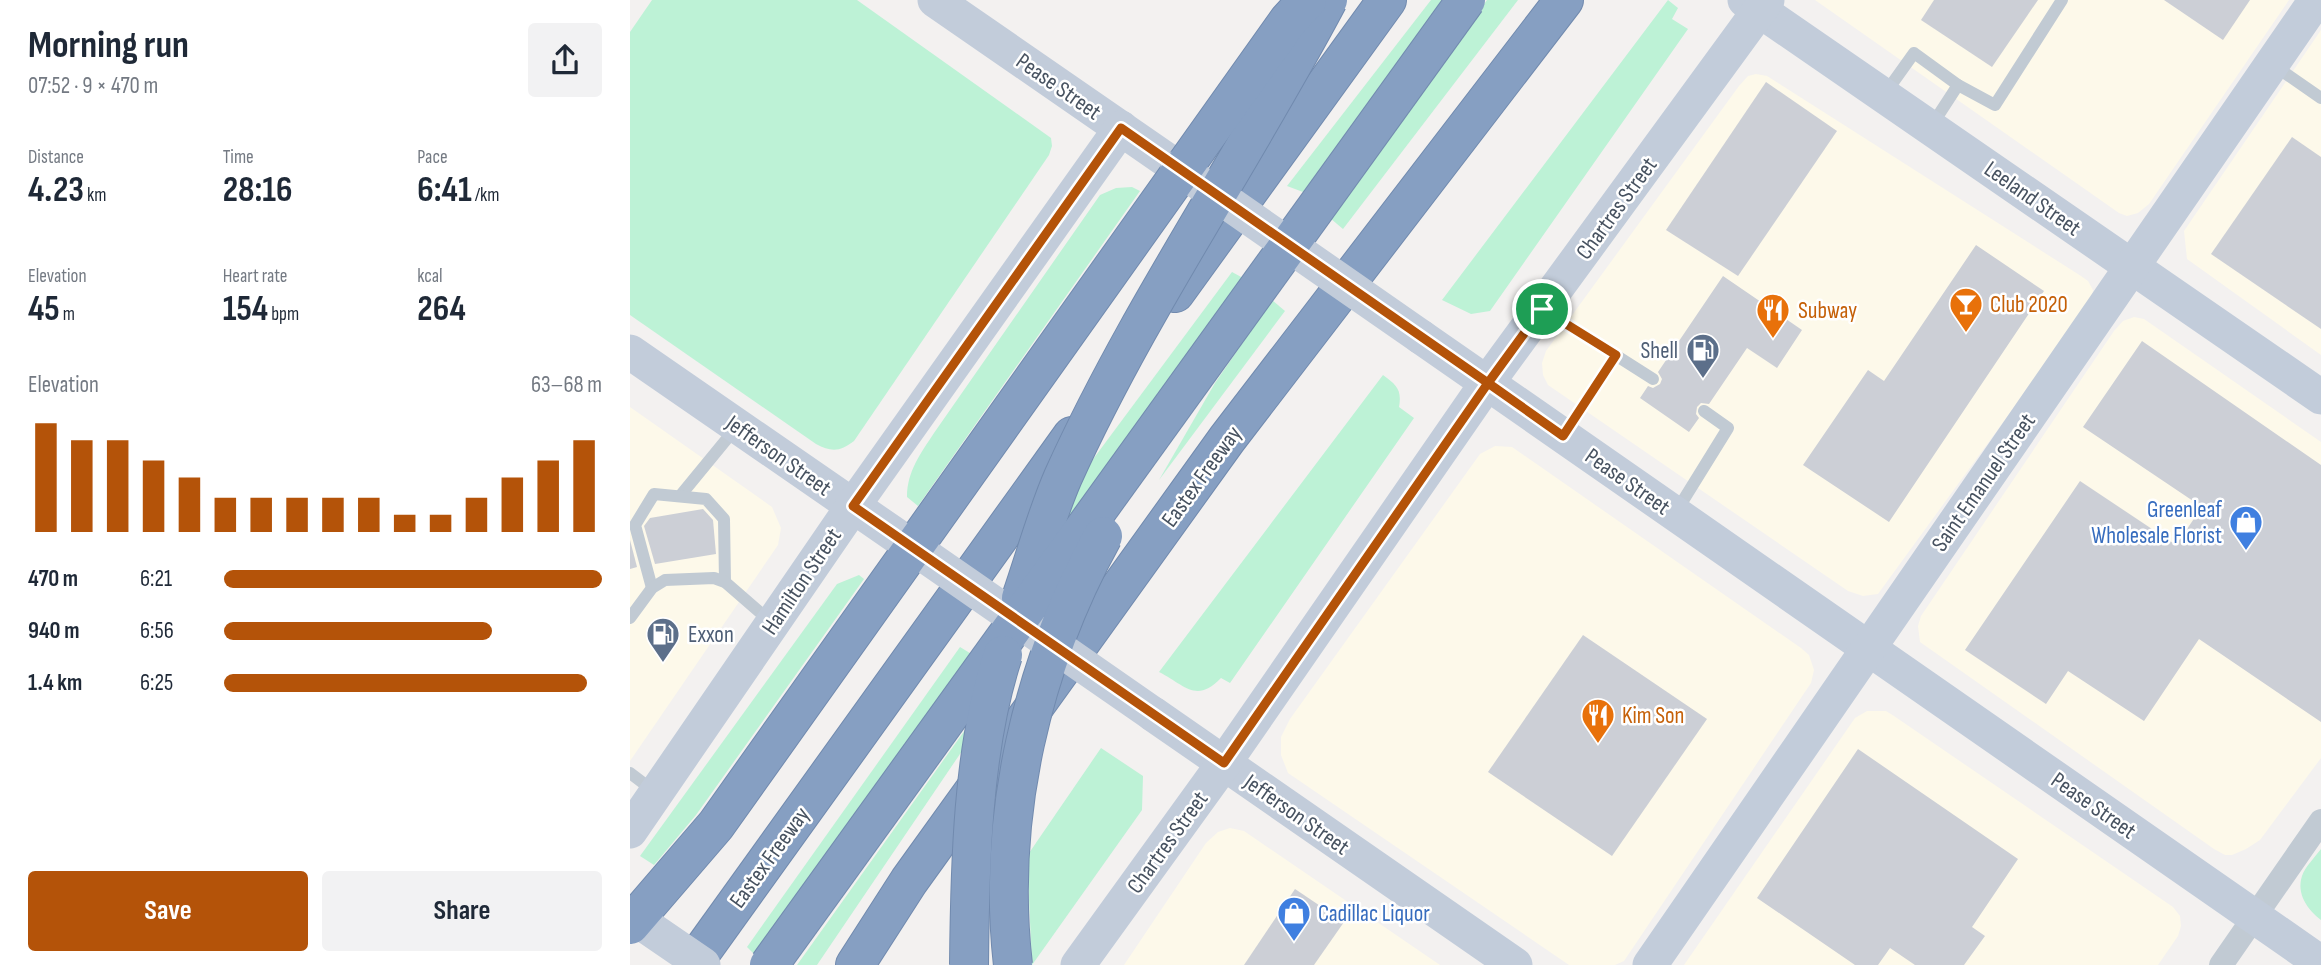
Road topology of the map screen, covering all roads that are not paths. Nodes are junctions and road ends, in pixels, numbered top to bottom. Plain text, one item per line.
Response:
1 (935, 0) edge
2 (1307, 0) edge
3 (1328, 0) edge
4 (1387, 0) edge
5 (1466, 0) edge
6 (1564, 0) edge
7 (2062, 0) edge
8 (2316, 0) edge
9 (1756, 2) edge
10 (2272, 64) junction
11 (1958, 85) junction
12 (1884, 96) junction
13 (2321, 98) edge
14 (1930, 127) junction
15 (1121, 128) junction
16 (2132, 267) junction
17 (1542, 309) junction
18 (630, 352) edge
19 (1616, 355) junction
20 (1653, 379) dead end
21 (1488, 383) junction
22 (2321, 397) edge
23 (1175, 405) junction
24 (1704, 411) dead end
25 (737, 426) junction
26 (1563, 436) junction
27 (680, 496) junction
28 (853, 506) junction
29 (1675, 514) junction
30 (725, 582) junction
31 (652, 588) junction
32 (630, 618) edge
33 (772, 623) junction
34 (1868, 649) junction
35 (1224, 763) junction
36 (643, 783) edge
37 (2321, 821) edge
38 (630, 831) edge
39 (630, 915) edge
40 (2255, 917) junction
41 (630, 925) edge
42 (2321, 963) edge
43 (692, 965) edge
44 (703, 965) edge
45 (769, 965) edge
46 (855, 965) edge
47 (969, 965) edge
48 (1013, 965) edge
49 (1078, 965) edge
50 (1515, 965) edge
51 (1650, 965) edge
52 (2221, 965) edge

1 - 15 street, Pease Street
2 - 41 highway, bridge
3 - 47 highway, bridge
4 - 43 highway, Eastex Freeway
5 - 23 highway, bridge
6 - 46 highway, Eastex Freeway
7 - 11 lane
8 - 10 street, Saint Emanuel Street
9 - 12 street, Leeland Street
9 - 17 street, Chartres Street
10 - 13 lane
10 - 16 street, Saint Emanuel Street
11 - 12 lane
11 - 14 lane
12 - 14 street, Leeland Street
14 - 16 street, Leeland Street
15 - 21 street, Pease Street, bridge
15 - 28 street, Hamilton Street
16 - 22 street, Leeland Street
16 - 34 street, Saint Emanuel Street
17 - 19 lane
17 - 21 street, Chartres Street
18 - 25 street, Jefferson Street
19 - 20 lane
19 - 26 lane
21 - 26 street, Pease Street
21 - 35 street, Chartres Street
23 - 45 highway, bridge
23 - 48 highway, bridge
24 - 29 lane
25 - 27 lane
25 - 28 street, Jefferson Street
26 - 29 street, Pease Street
27 - 30 lane
27 - 31 lane
28 - 33 street, Hamilton Street
28 - 35 street, Jefferson Street, bridge
29 - 34 street, Pease Street
30 - 31 lane
30 - 33 lane
31 - 32 lane
33 - 36 street, Hamilton Street
34 - 40 street, Pease Street
34 - 51 street, Saint Emanuel Street
35 - 49 street, Chartres Street
35 - 50 street, Jefferson Street
36 - 38 street, Hamilton Street
37 - 40 street
39 - 44 street, bridge
40 - 42 street, Pease Street
40 - 52 street

